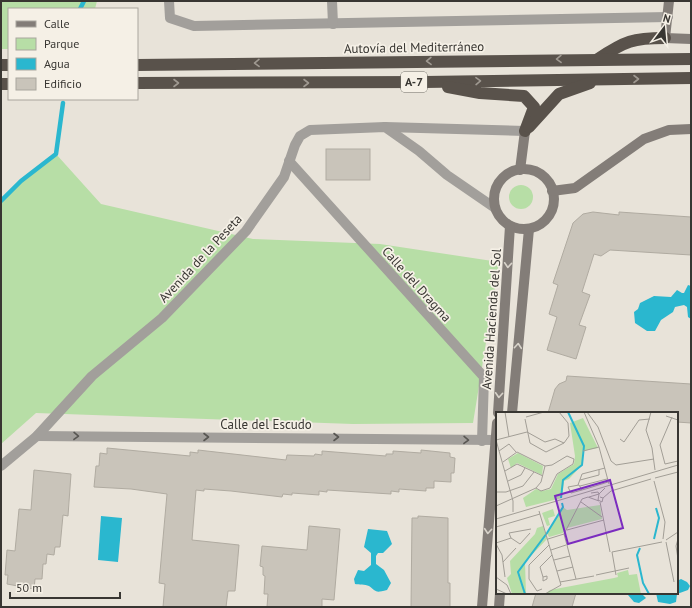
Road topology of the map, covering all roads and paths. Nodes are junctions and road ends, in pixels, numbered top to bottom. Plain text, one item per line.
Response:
1 (169, 1) edge
2 (332, 1) edge
3 (669, 1) edge
4 (668, 17) junction
5 (332, 24) junction
6 (665, 38) junction
7 (691, 39) edge
8 (598, 59) junction
9 (691, 59) edge
10 (138, 65) edge
11 (691, 78) edge
12 (608, 79) junction
13 (425, 82) junction
14 (138, 83) edge
15 (385, 127) junction
16 (691, 129) edge
17 (525, 131) junction
18 (289, 161) junction
19 (520, 170) junction
20 (552, 191) junction
21 (495, 208) junction
22 (510, 226) junction
23 (528, 229) junction
24 (498, 412) edge
25 (512, 412) edge
26 (37, 436) junction
27 (482, 440) junction
28 (496, 440) joint
29 (1, 466) edge
30 (500, 594) edge
31 (482, 607) edge
32 (500, 607) edge

1 - 5 street
2 - 5 street
3 - 4 street
4 - 5 street
4 - 6 street
6 - 7 street
6 - 8 highway
8 - 9 highway, Autovía del Mediterráneo / A-7
8 -> 10 highway, Autovía del Mediterráneo / A-7
12 -> 11 highway, A-7
13 -> 12 highway, A-7
12 - 17 highway
14 -> 13 highway, A-7
13 - 17 highway
15 - 17 street, Avenida de la Peseta
15 - 18 street, Avenida de la Peseta
15 - 21 street
16 - 20 street
17 - 19 street
18 - 26 street, Avenida de la Peseta
18 - 27 street, Calle del Dragma
19 - 20 street
19 - 21 street
20 - 23 street
21 - 22 street
22 - 23 street
22 -> 24 street, Avenida Hacienda del Sol
25 -> 23 street
26 -> 27 street, Calle del Escudo
26 - 29 street, Avenida de la Peseta
27 - 28 street, Calle del Escudo
28 -> 31 street
30 - 32 street

